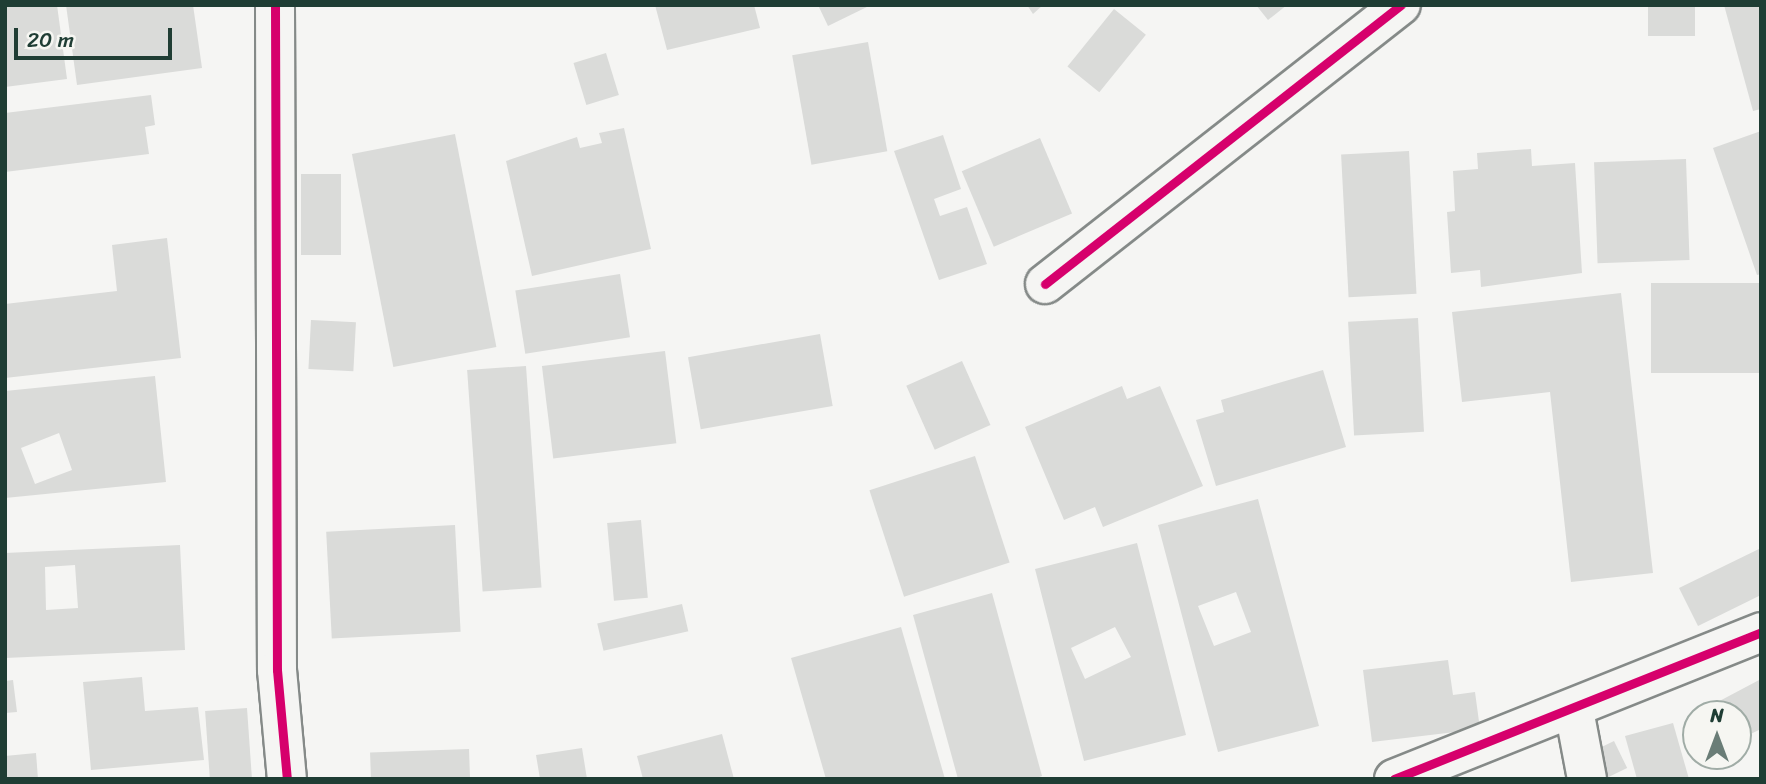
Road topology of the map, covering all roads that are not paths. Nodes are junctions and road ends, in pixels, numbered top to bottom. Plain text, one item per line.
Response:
1 (275, 5) edge
2 (1401, 5) edge
3 (1045, 284) dead end
4 (1761, 632) edge
5 (1574, 710) junction
6 (287, 779) edge
7 (1394, 779) edge
8 (1587, 779) edge

1 - 6 street
2 - 3 street
4 - 5 street
5 - 7 street
5 - 8 street

